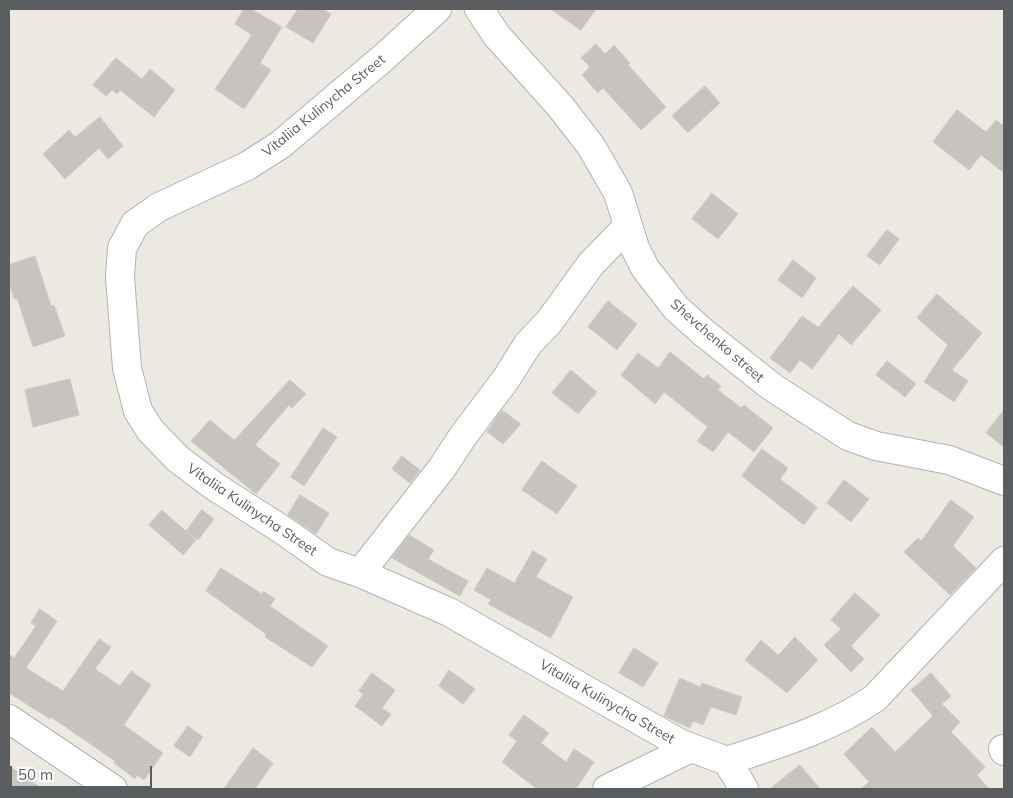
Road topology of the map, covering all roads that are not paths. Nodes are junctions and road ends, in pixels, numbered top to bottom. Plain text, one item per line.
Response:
1 (437, 9) edge
2 (479, 9) edge
3 (628, 226) junction
4 (1004, 481) edge
5 (1004, 560) edge
6 (360, 573) junction
7 (9, 719) edge
8 (691, 748) junction
9 (727, 761) junction
10 (114, 789) edge
11 (607, 789) edge
12 (744, 789) edge

1 - 6 street, Vitaliia Kulinycha Street
2 - 3 street, Shevchenko street
3 - 4 street, Shevchenko street
3 - 6 street
5 - 9 street
6 - 8 street, Vitaliia Kulinycha Street
7 - 10 street
8 - 9 street, Vitaliia Kulinycha Street
8 - 11 street
9 - 12 street

